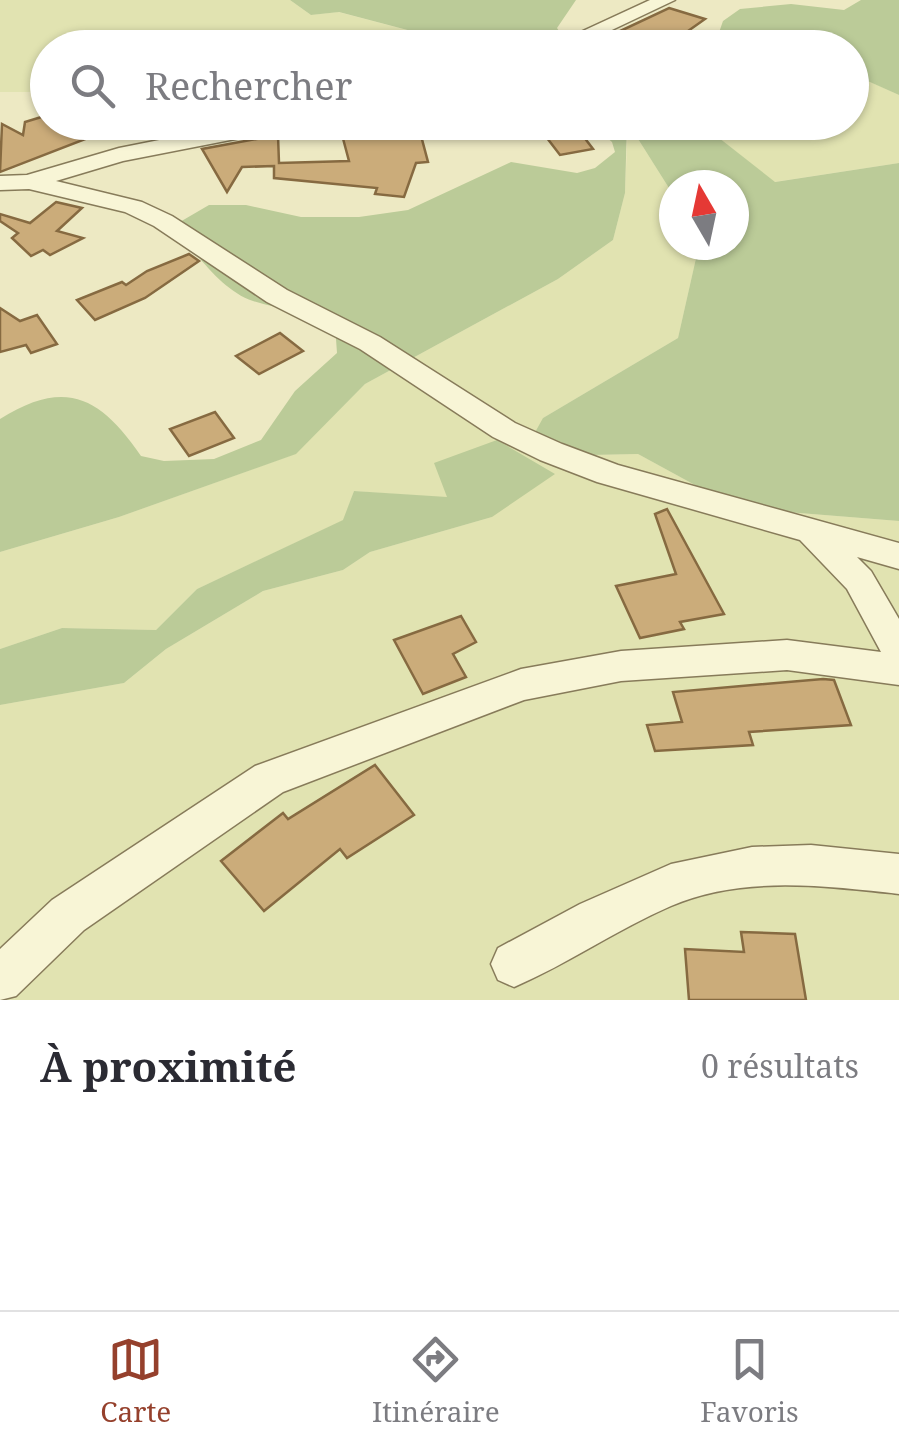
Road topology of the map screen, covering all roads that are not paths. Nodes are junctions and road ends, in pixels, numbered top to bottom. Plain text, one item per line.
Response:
1 (666, 0) edge
2 (597, 30) edge
3 (196, 140) edge
4 (29, 182) junction
5 (0, 183) edge
6 (814, 535) junction
7 (899, 556) edge
8 (899, 652) edge
9 (899, 670) edge
10 (899, 874) edge
11 (514, 964) dead end
12 (0, 980) edge

1 - 2 street
3 - 4 street
4 - 5 street
4 - 6 street
6 - 7 street
6 - 8 street
9 - 12 street
10 - 11 street

